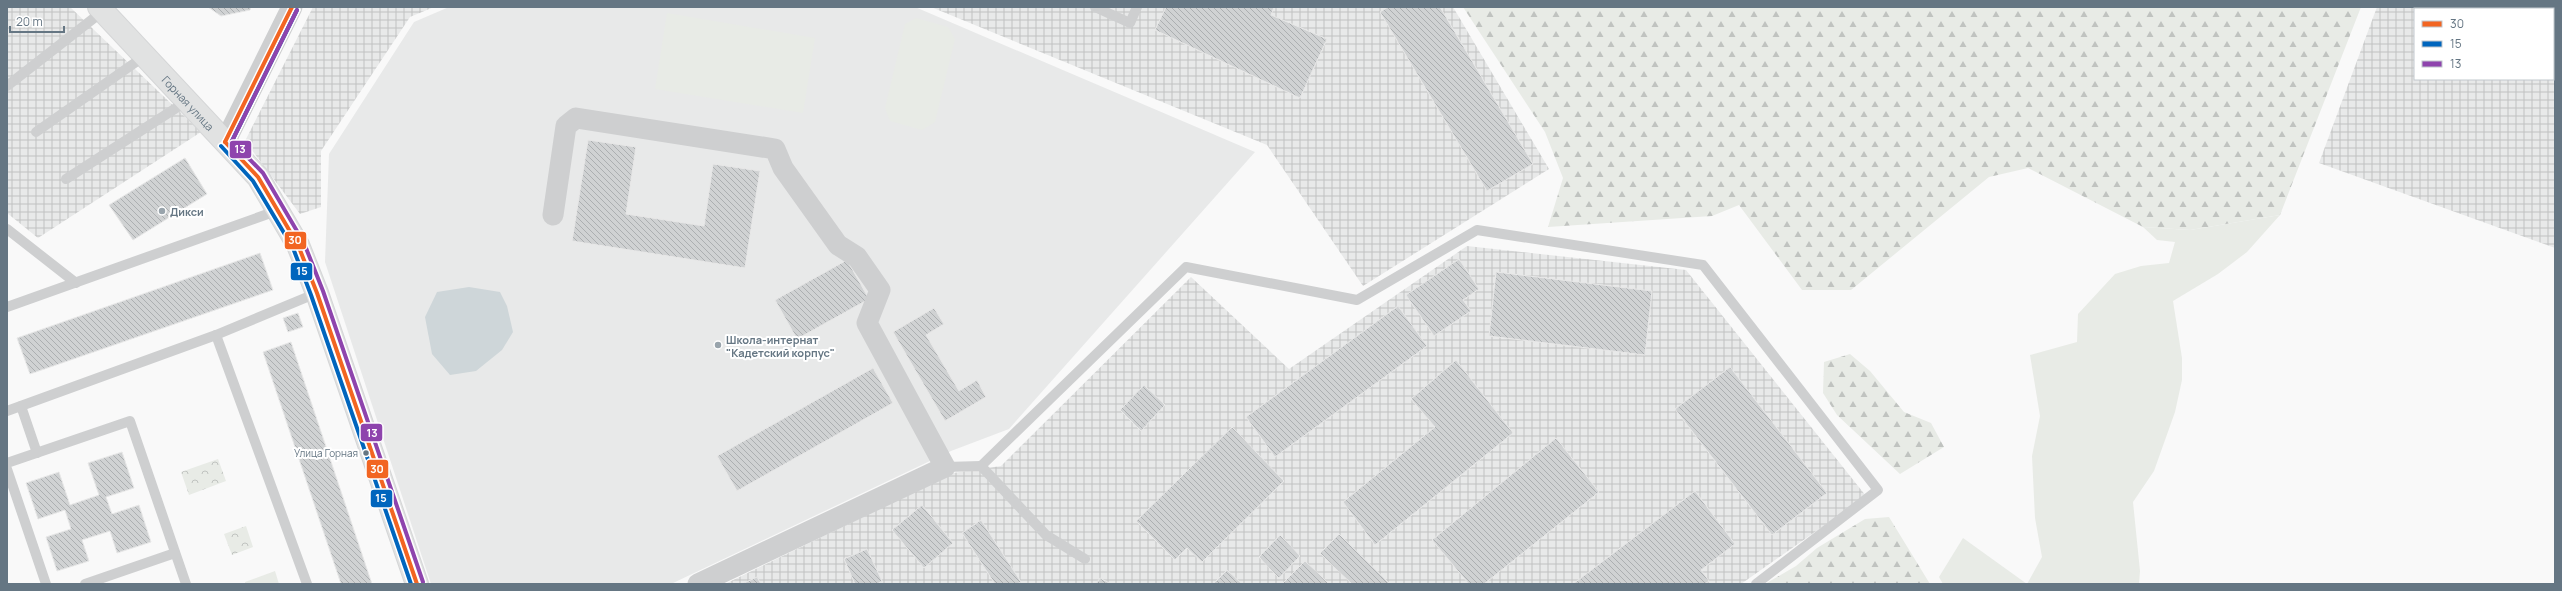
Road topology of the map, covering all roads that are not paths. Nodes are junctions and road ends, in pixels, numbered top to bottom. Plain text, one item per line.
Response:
1 (292, 7) edge
2 (1095, 7) edge
3 (1137, 7) edge
4 (101, 9) edge
5 (146, 55) junction
6 (7, 86) edge
7 (187, 101) junction
8 (36, 132) dead end
9 (225, 142) junction
10 (66, 179) dead end
11 (279, 210) junction
12 (553, 215) dead end
13 (7, 229) edge
14 (76, 283) junction
15 (317, 293) junction
16 (7, 307) edge
17 (216, 335) junction
18 (22, 406) junction
19 (7, 411) edge
20 (37, 453) junction
21 (7, 463) edge
22 (981, 466) junction
23 (945, 467) junction
24 (7, 469) edge
25 (175, 553) junction
26 (1085, 559) dead end
27 (46, 584) edge
28 (85, 584) edge
29 (186, 584) edge
30 (308, 584) edge
31 (417, 584) edge
32 (698, 584) edge
33 (1756, 584) edge

1 - 9 street
2 - 3 lane
4 - 5 street, Горная улица
4 - 6 lane
5 - 7 street, Горная улица
5 - 8 lane
7 - 9 street, Горная улица
7 - 10 lane
9 - 11 street, Горная улица
11 - 14 lane
11 - 15 street, Горная улица
12 - 23 street
13 - 14 lane
14 - 16 lane
15 - 17 lane
15 - 31 street, Горная улица
17 - 18 lane
17 - 30 lane
18 - 19 lane
18 - 20 lane
20 - 21 lane
20 - 25 lane
22 - 23 lane
22 - 26 lane
22 - 33 lane
23 - 32 street
24 - 27 lane
25 - 28 lane
25 - 29 lane

